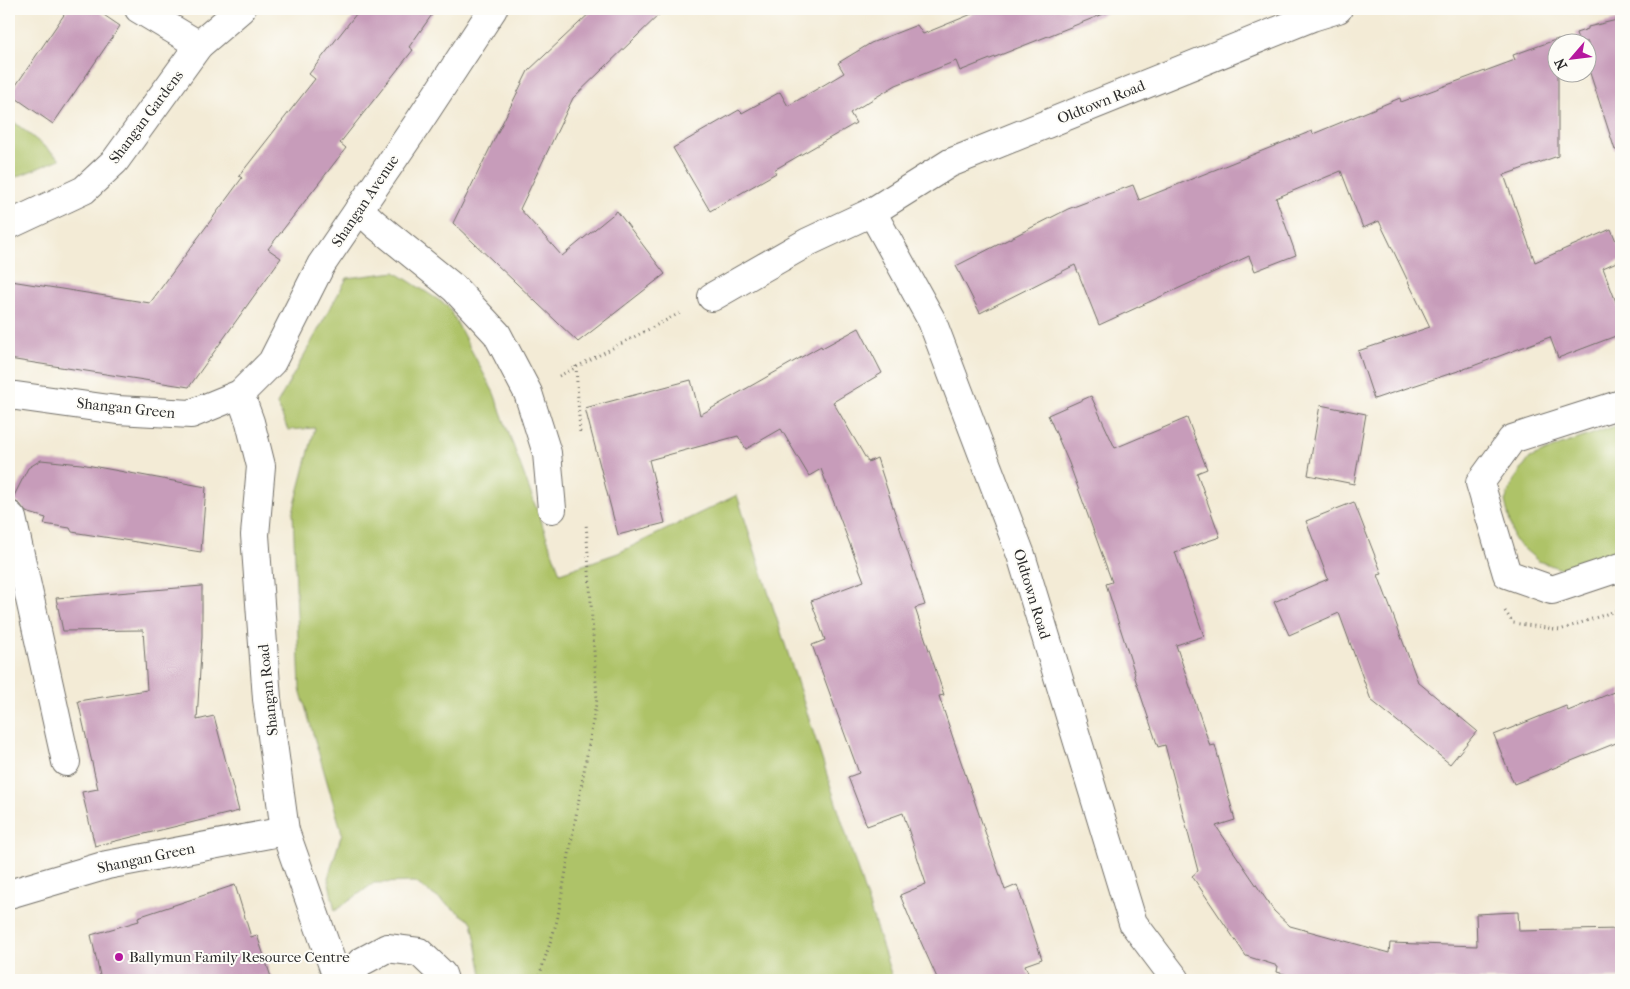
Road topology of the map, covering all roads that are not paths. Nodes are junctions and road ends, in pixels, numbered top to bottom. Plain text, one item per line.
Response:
1 (139, 9) edge
2 (241, 9) edge
3 (494, 9) edge
4 (1338, 9) edge
5 (199, 45) junction
6 (359, 209) junction
7 (872, 212) junction
8 (9, 225) edge
9 (712, 297) road end
10 (240, 394) junction
11 (9, 395) edge
12 (1621, 404) edge
13 (552, 509) dead end
14 (9, 515) edge
15 (1621, 568) edge
16 (66, 762) dead end
17 (285, 831) junction
18 (9, 894) edge
19 (338, 980) edge
20 (347, 980) edge
21 (444, 980) edge
22 (1176, 980) edge

1 - 5 street
2 - 5 street, Shangan Gardens
3 - 6 street, Shangan Avenue
4 - 7 street, Oldtown Road
5 - 8 street, Shangan Gardens
6 - 10 street, Shangan Avenue
6 - 13 street
7 - 9 street, Oldtown Road
7 - 22 street, Oldtown Road
10 - 11 street, Shangan Green
10 - 17 street, Shangan Road
12 - 15 street
14 - 16 street
17 - 18 street, Shangan Green
17 - 19 street, Shangan Road
20 - 21 street

